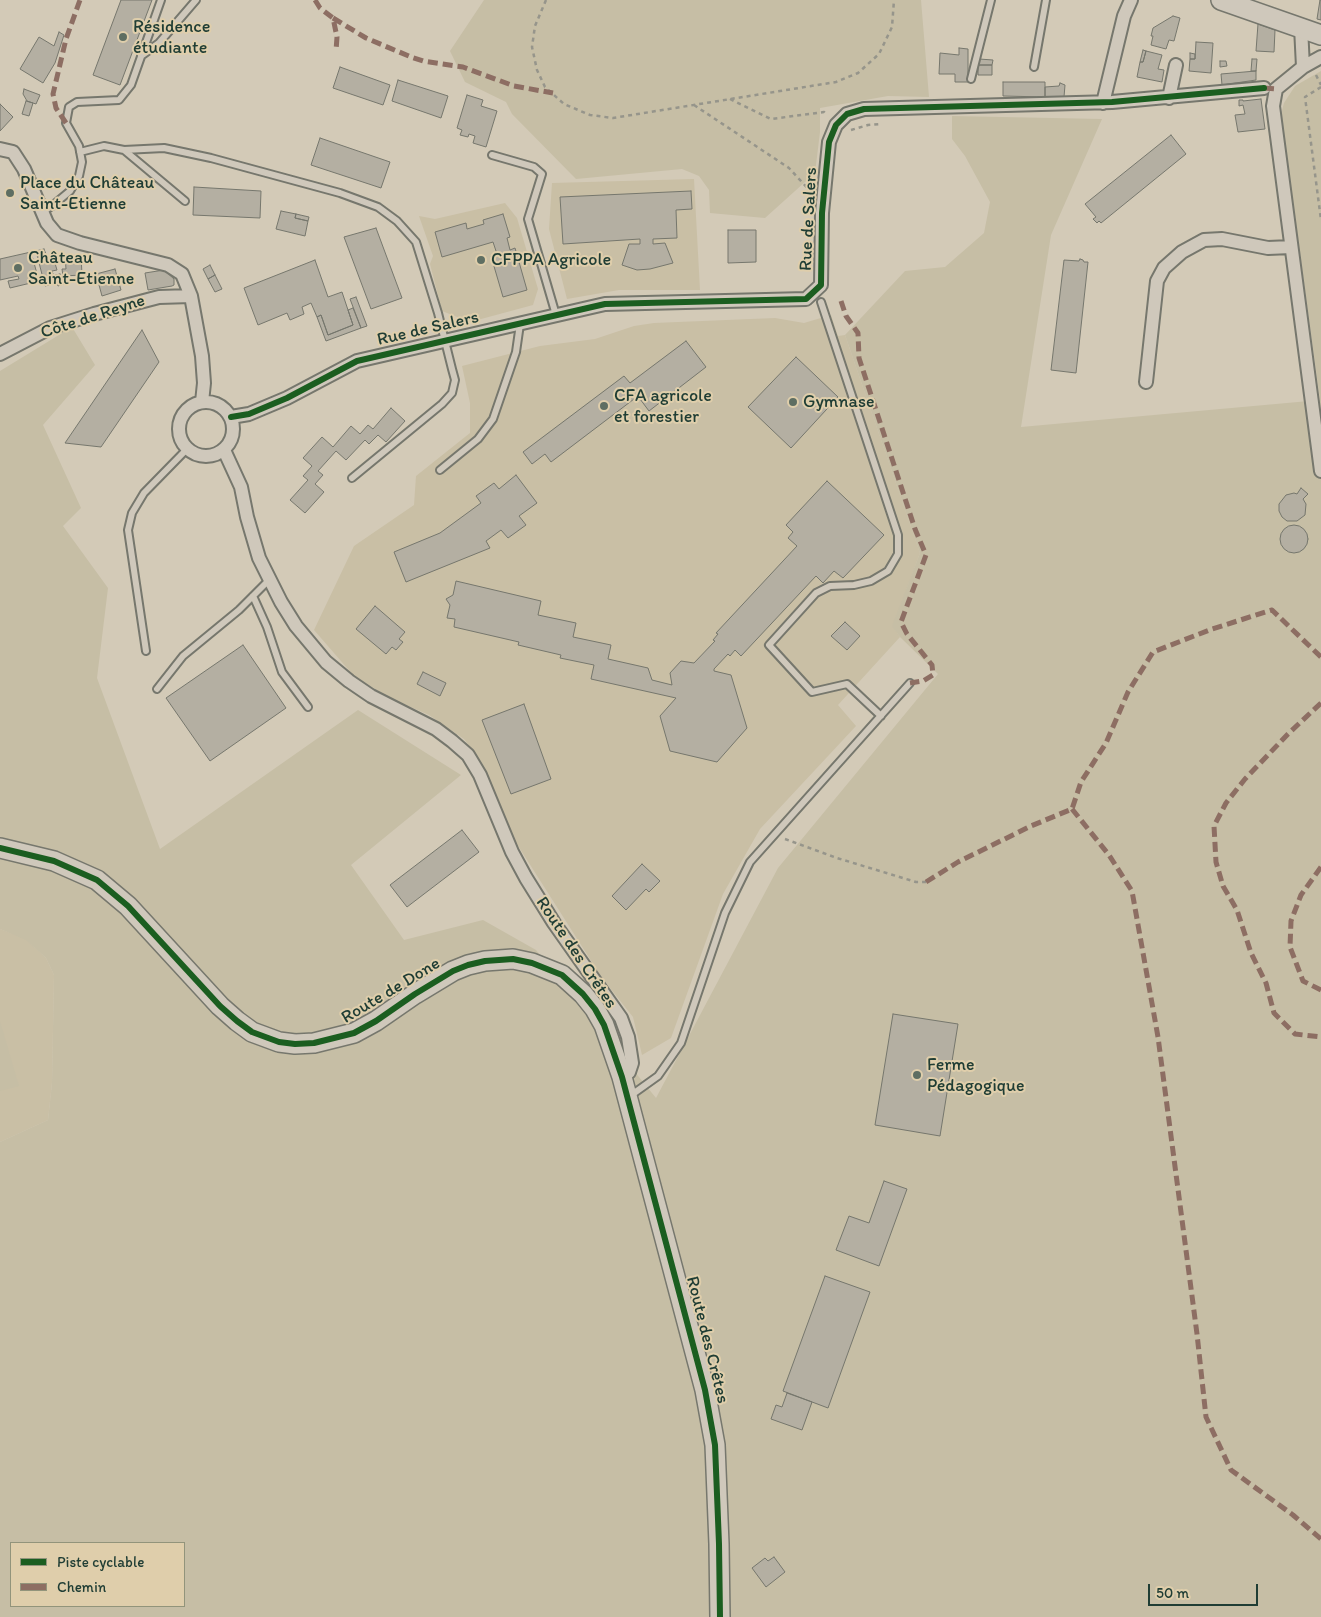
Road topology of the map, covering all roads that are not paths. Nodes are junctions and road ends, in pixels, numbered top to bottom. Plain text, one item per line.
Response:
1 (161, 0) edge
2 (196, 0) edge
3 (992, 0) edge
4 (1046, 0) edge
5 (1131, 0) edge
6 (1220, 0) edge
7 (1302, 27) junction
8 (1321, 35) edge
9 (141, 56) junction
10 (1321, 57) edge
11 (1176, 65) dead end
12 (1034, 67) dead end
13 (1303, 67) junction
14 (971, 79) dead end
15 (1270, 89) junction
16 (1169, 98) junction
17 (1102, 103) junction
18 (0, 149) edge
19 (124, 150) junction
20 (80, 152) junction
21 (492, 154) dead end
22 (185, 201) dead end
23 (42, 212) junction
24 (1291, 247) junction
25 (191, 296) junction
26 (821, 302) dead end
27 (556, 315) junction
28 (520, 324) junction
29 (445, 341) junction
30 (0, 354) edge
31 (1146, 382) dead end
32 (202, 402) junction
33 (231, 417) junction
34 (187, 449) junction
35 (224, 450) junction
36 (440, 470) dead end
37 (1321, 471) edge
38 (352, 478) dead end
39 (269, 580) junction
40 (253, 596) junction
41 (146, 652) dead end
42 (910, 683) dead end
43 (157, 689) dead end
44 (308, 707) dead end
45 (881, 716) junction
46 (0, 848) edge
47 (622, 1077) junction
48 (627, 1098) junction
49 (720, 1617) edge

1 - 9 lane
2 - 9 lane
3 - 14 lane
4 - 12 lane
5 - 17 street
6 - 7 street
7 - 8 street
7 - 13 street
9 - 20 lane
10 - 13 street
11 - 16 street
13 - 15 street
15 - 16 street
15 - 24 street
16 - 17 street
17 - 27 street, Rue de Salers
18 - 23 street
19 - 20 lane
19 - 22 lane
19 - 29 lane
20 - 23 lane
21 - 27 lane
23 - 25 street
24 - 31 street
24 - 37 street
25 - 30 street, Côte de Reyne
25 - 32 street
26 - 45 lane
27 - 28 street, Rue de Salers
28 - 29 street, Rue de Salers
28 - 36 lane
29 - 33 street, Rue de Salers
29 - 38 lane
32 - 33 street
32 - 34 street
33 - 35 street
34 - 35 street
34 - 41 lane
35 - 39 street, Route des Crêtes
39 - 40 lane
39 - 47 street, Route des Crêtes
40 - 43 lane
40 - 44 lane
42 - 45 lane
45 - 48 lane
46 - 47 street, Route de Done
47 - 48 street, Route des Crêtes
48 - 49 street, Route des Crêtes

